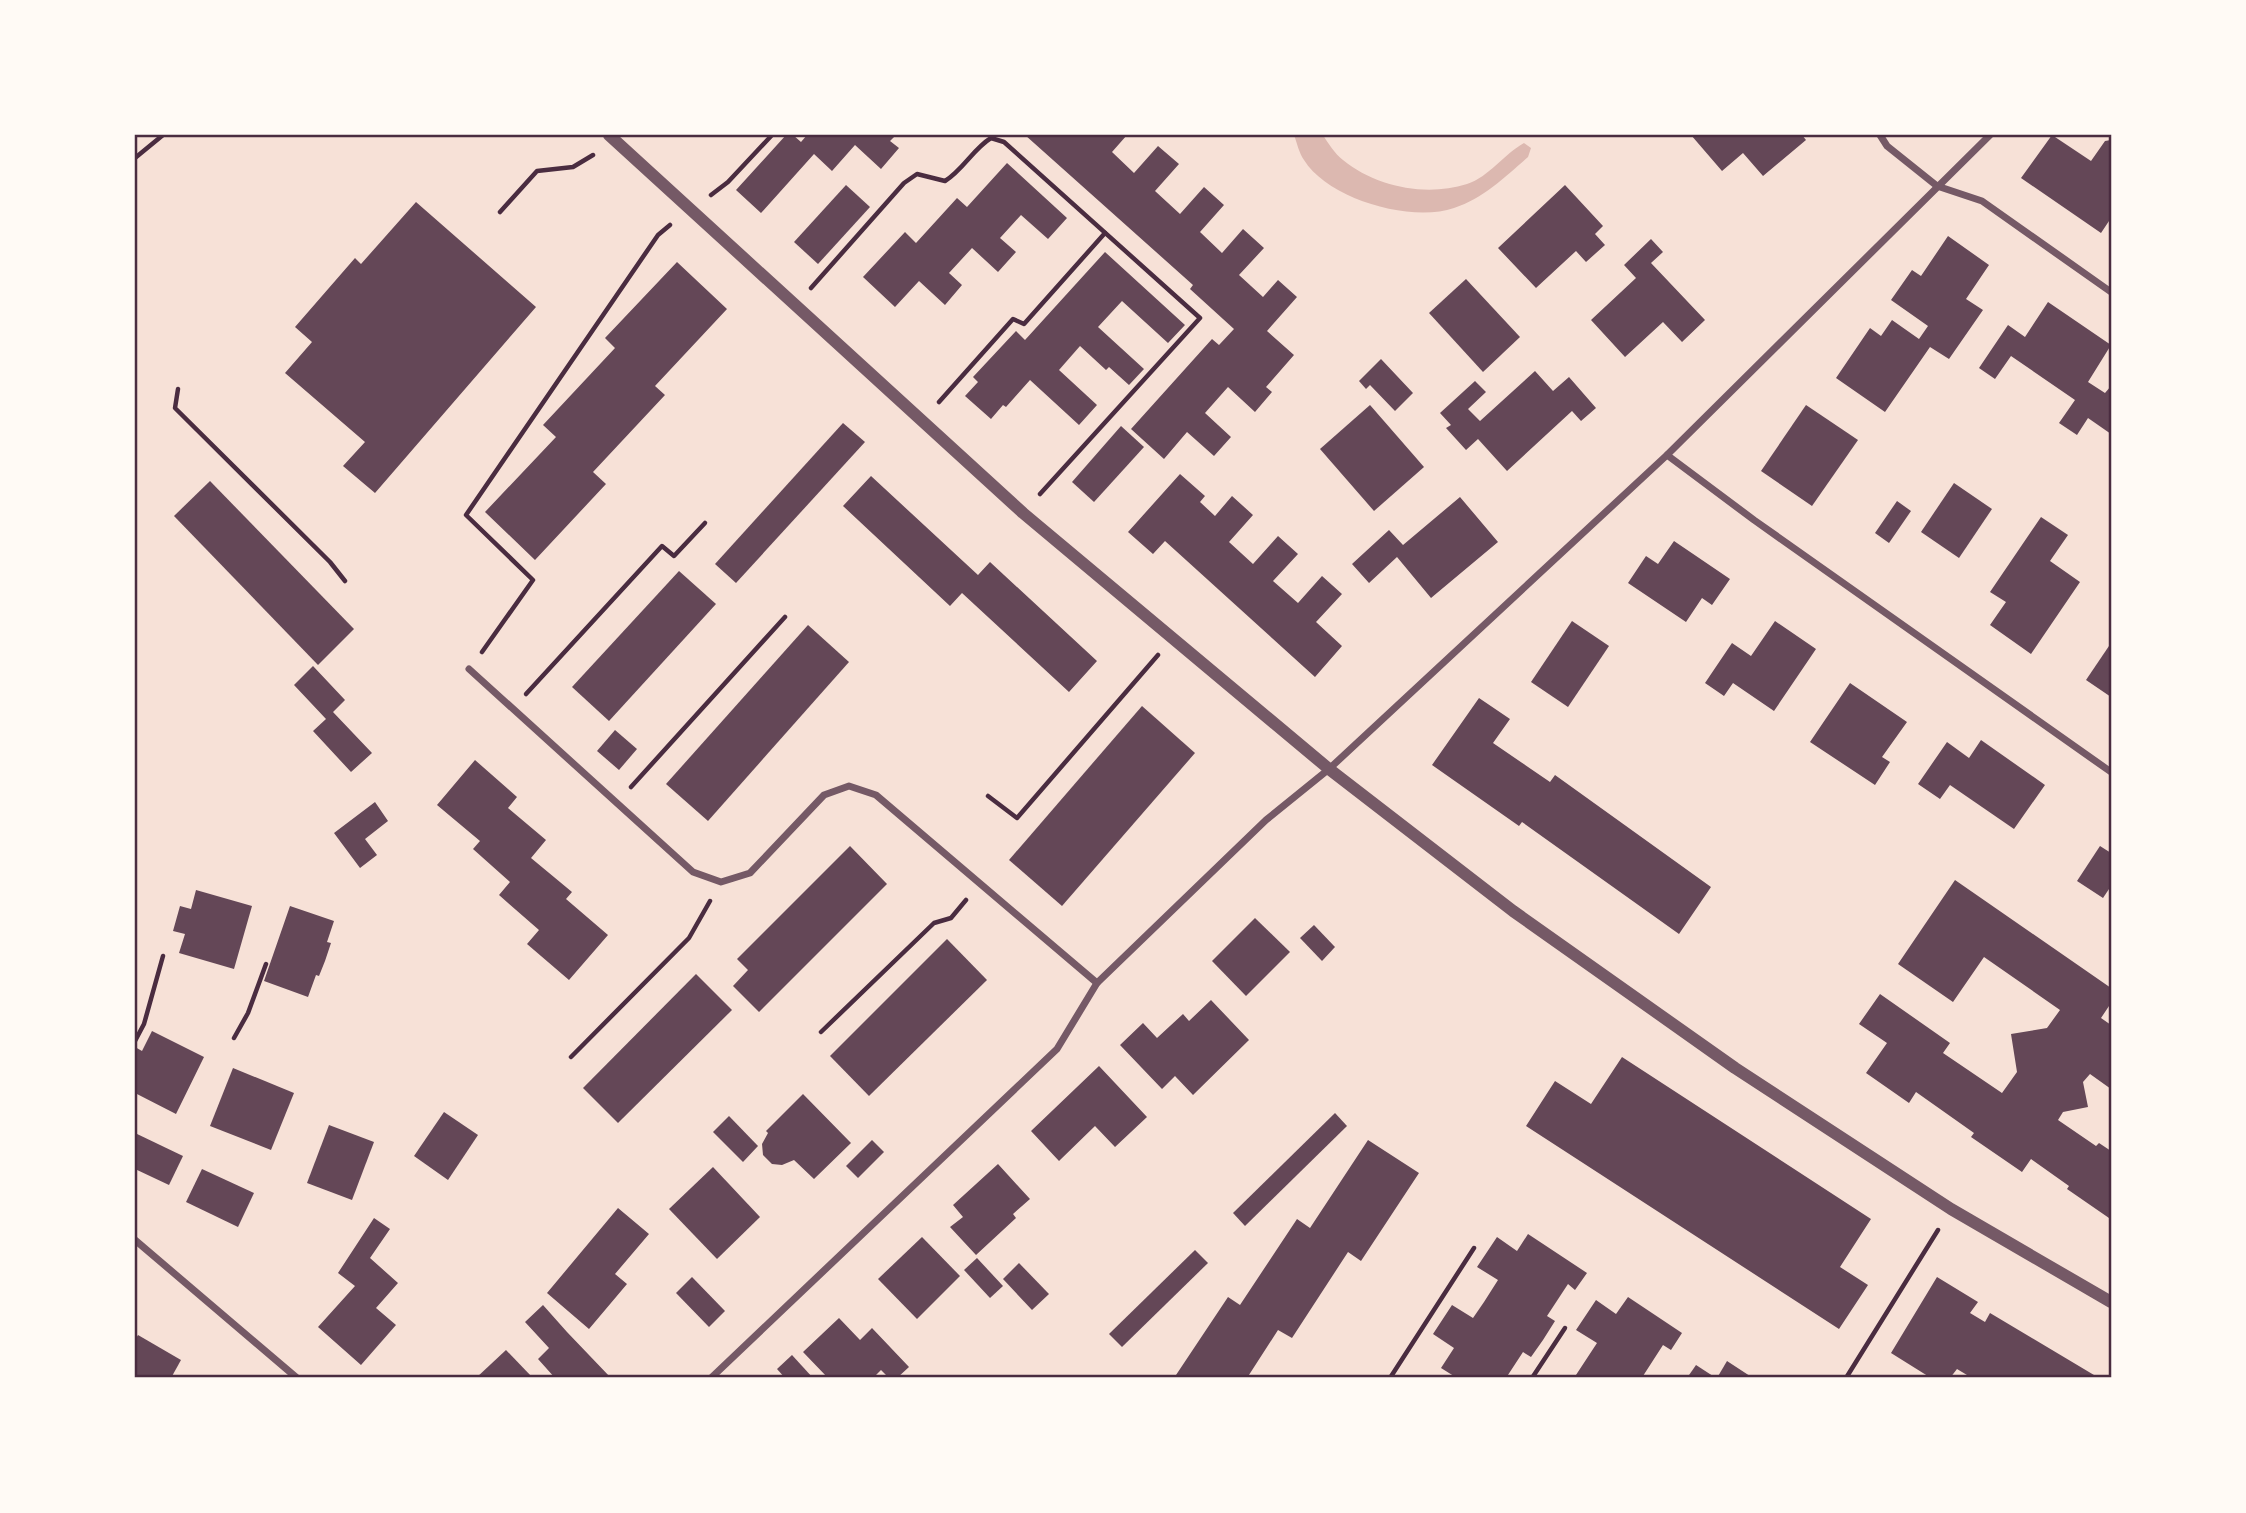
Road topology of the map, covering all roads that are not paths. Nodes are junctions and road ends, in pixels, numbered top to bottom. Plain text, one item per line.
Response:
1 (1880, 135) edge
2 (1990, 135) edge
3 (610, 136) edge
4 (1937, 186) junction
5 (2111, 292) edge
6 (1667, 455) junction
7 (469, 669) road end
8 (1329, 769) junction
9 (2111, 772) edge
10 (1097, 983) junction
11 (135, 1240) edge
12 (2111, 1302) edge
13 (297, 1378) edge
14 (711, 1378) edge

1 - 4 street
2 - 4 street
3 - 8 street
4 - 5 street
4 - 6 street
6 - 8 street
6 - 9 street
7 - 10 street
8 - 10 street
8 - 12 street
10 - 14 street
11 - 13 street

